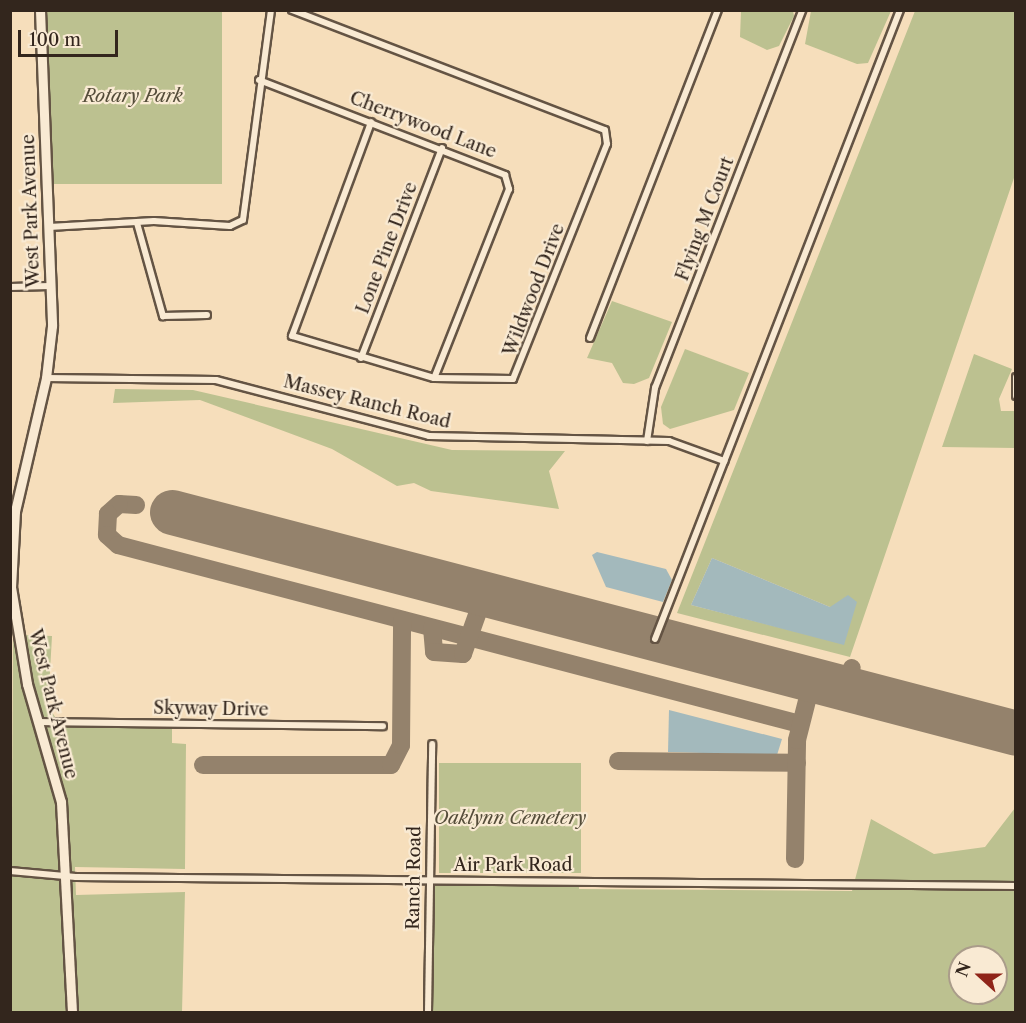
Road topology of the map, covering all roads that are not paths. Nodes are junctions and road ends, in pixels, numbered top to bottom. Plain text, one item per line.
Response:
1 (40, 10) edge
2 (271, 10) edge
3 (292, 10) edge
4 (718, 10) edge
5 (802, 10) edge
6 (900, 10) edge
7 (260, 80) junction
8 (371, 122) junction
9 (442, 148) junction
10 (137, 223) junction
11 (49, 227) junction
12 (50, 286) junction
13 (10, 287) edge
14 (207, 315) dead end
15 (590, 338) dead end
16 (361, 358) junction
17 (1016, 377) edge
18 (46, 378) junction
19 (435, 378) junction
20 (1015, 396) edge
21 (647, 441) junction
22 (724, 461) junction
23 (655, 639) dead end
24 (39, 722) junction
25 (383, 726) dead end
26 (432, 744) dead end
27 (10, 871) edge
28 (68, 876) junction
29 (429, 880) junction
30 (1016, 886) edge
31 (72, 1012) edge
32 (428, 1012) edge

1 - 11 street, West Park Avenue
2 - 7 street
3 - 19 street, Wildwood Drive
4 - 15 street
5 - 21 street, Flying M Court
6 - 22 street
7 - 8 street, Cherrywood Lane
7 - 10 street
8 - 9 street, Cherrywood Lane
8 - 16 street, Wildwood Drive
9 - 16 street, Lone Pine Drive
9 - 19 street, Cherrywood Lane
10 - 11 street
10 - 14 street
11 - 12 street, West Park Avenue
12 - 13 street
12 - 18 street, West Park Avenue
16 - 19 street, Wildwood Drive
17 - 20 street
18 - 21 street, Massey Ranch Road
18 - 24 street, West Park Avenue
21 - 22 street, Massey Ranch Road
22 - 23 street
24 - 25 street, Skyway Drive
24 - 28 street, West Park Avenue
26 - 29 street, Ranch Road
27 - 28 street, Air Park Road
28 - 29 street, Air Park Road
28 - 31 street, West Park Avenue
29 - 30 street, Air Park Road
29 - 32 street, Ranch Road

